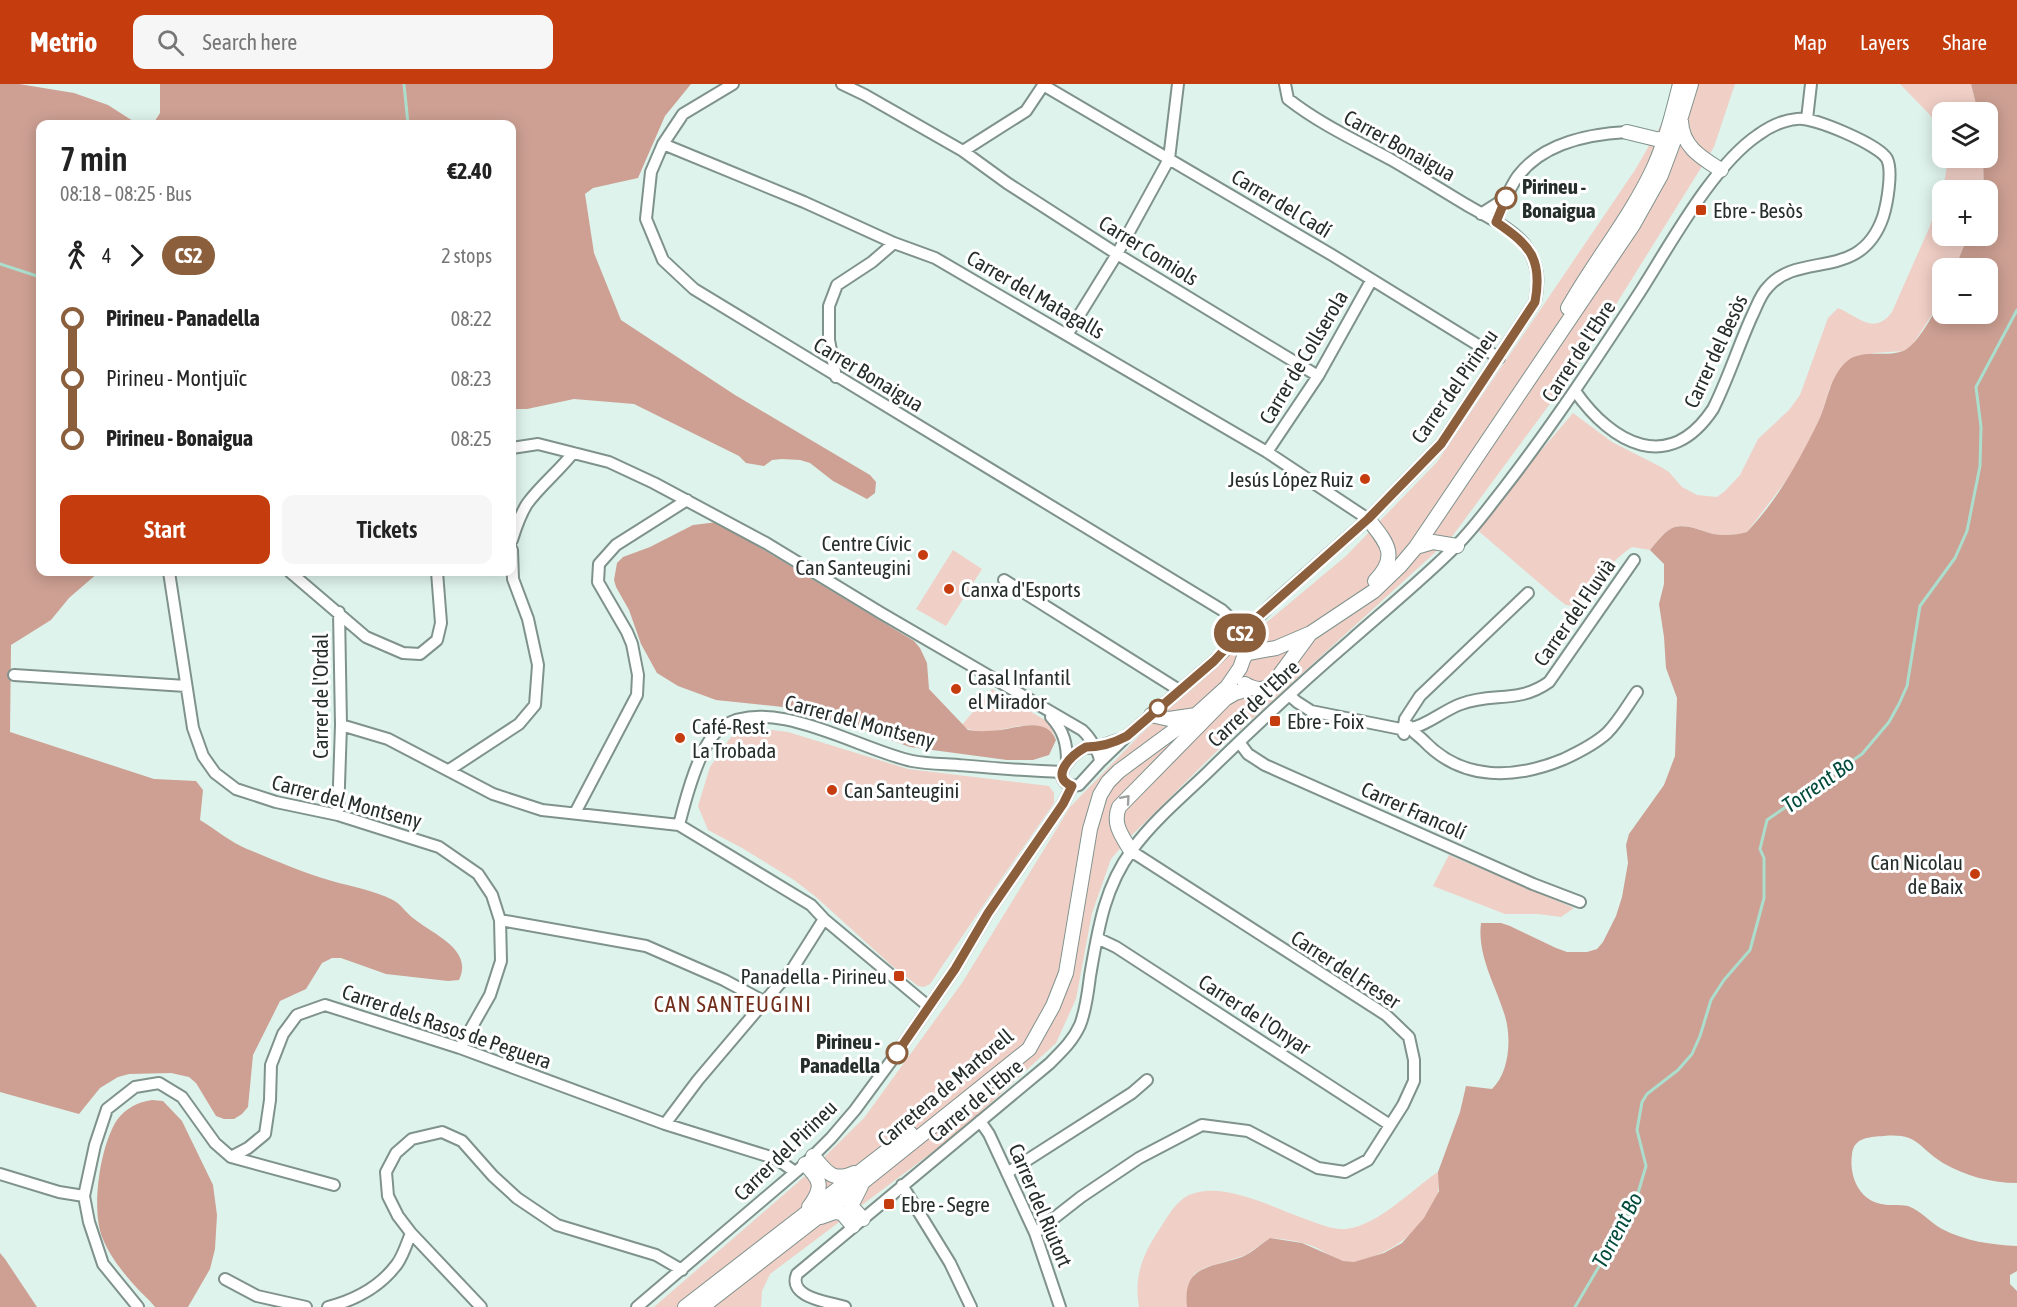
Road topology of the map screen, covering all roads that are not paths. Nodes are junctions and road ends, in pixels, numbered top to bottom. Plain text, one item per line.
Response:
1 (733, 84) edge
2 (842, 84) edge
3 (1178, 84) edge
4 (1285, 84) edge
5 (1680, 84) edge
6 (1691, 84) edge
7 (1810, 84) edge
8 (1043, 85) edge
9 (1687, 102) junction
10 (1676, 119) junction
11 (1807, 119) junction
12 (1627, 132) joint
13 (1655, 135) junction
14 (663, 144) junction
15 (963, 151) junction
16 (1697, 155) junction
17 (1169, 159) junction
18 (1721, 170) junction
19 (1659, 180) junction
20 (1506, 198) junction
21 (1481, 214) junction
22 (1496, 222) junction
23 (1507, 230) junction
24 (894, 243) junction
25 (1118, 254) junction
26 (1371, 280) junction
27 (1067, 335) junction
28 (1499, 358) junction
29 (1536, 365) junction
30 (1318, 376) junction
31 (836, 377) junction
32 (1575, 391) junction
33 (516, 447) edge
34 (1267, 452) junction
35 (573, 453) junction
36 (687, 500) junction
37 (1368, 519) junction
38 (516, 528) edge
39 (1457, 546) junction
40 (1416, 547) junction
41 (1634, 560) dead end
42 (170, 576) edge
43 (295, 576) edge
44 (437, 576) edge
45 (513, 576) edge
46 (1004, 580) dead end
47 (1528, 593) dead end
48 (1347, 608) junction
49 (339, 612) junction
50 (1243, 630) junction
51 (1311, 633) junction
52 (1261, 649) junction
53 (1240, 668) junction
54 (1279, 674) junction
55 (14, 675) dead end
56 (186, 686) junction
57 (1252, 688) junction
58 (1179, 690) junction
59 (1636, 692) dead end
60 (1289, 695) junction
61 (1225, 699) junction
62 (1042, 708) junction
63 (1151, 715) junction
64 (1196, 715) junction
65 (341, 725) junction
66 (1407, 729) junction
67 (1127, 736) junction
68 (1239, 742) junction
69 (1094, 748) junction
70 (1100, 762) junction
71 (1064, 767) junction
72 (449, 770) junction
73 (1072, 786) junction
74 (575, 813) junction
75 (338, 815) junction
76 (679, 825) junction
77 (1131, 851) junction
78 (1580, 902) dead end
79 (824, 919) junction
80 (500, 920) junction
81 (1096, 938) junction
82 (765, 1002) junction
83 (928, 1006) junction
84 (1038, 1031) junction
85 (460, 1048) junction
86 (1147, 1080) dead end
87 (980, 1121) junction
88 (665, 1124) junction
89 (1390, 1125) junction
90 (884, 1153) junction
91 (231, 1157) junction
92 (804, 1164) junction
93 (1007, 1173) junction
94 (0, 1174) edge
95 (864, 1175) junction
96 (334, 1185) dead end
97 (902, 1185) junction
98 (84, 1196) junction
99 (844, 1206) junction
100 (808, 1218) junction
101 (858, 1222) junction
102 (411, 1233) junction
103 (1035, 1233) junction
104 (682, 1270) junction
105 (225, 1279) dead end
106 (138, 1307) edge
107 (306, 1307) edge
108 (328, 1307) edge
109 (482, 1307) edge
110 (637, 1307) edge
111 (685, 1307) edge
112 (702, 1307) edge
113 (845, 1307) edge
114 (971, 1307) edge
115 (1060, 1307) edge

1 - 14 street, Carrer Bonaigua
2 - 15 street
3 - 17 street
4 - 21 street, Carrer Bonaigua
5 - 10 main road
6 - 9 main road
7 - 11 street
8 - 15 street
8 - 17 street, Carrer del Cadí
9 - 10 main road
9 - 13 main road
10 - 13 main road
10 - 16 main road
10 - 19 main road
11 - 18 street, Carrer de l'Ebre
11 - 32 street, Carrer del Besòs
12 - 13 main road
12 - 20 street
13 - 19 main road
13 - 29 main road
14 - 24 street, Carrer del Matagalls
14 - 31 street, Carrer Bonaigua
15 - 25 street, Carrer Comiols
16 - 18 main road
16 - 19 main road
17 - 25 street
17 - 26 street, Carrer del Cadí
18 - 32 street, Carrer de l'Ebre
19 - 29 main road
20 - 21 street
20 - 22 street
20 - 23 street
21 - 22 street, Carrer Bonaigua
22 - 23 street, Carrer Bonaigua
23 - 28 street, Carrer del Pirineu
24 - 27 street, Carrer del Matagalls
24 - 31 street
25 - 27 street
25 - 30 street, Carrer Comiols
26 - 28 street, Carrer del Cadí
26 - 30 street, Carrer de Collserola
27 - 34 street, Carrer del Matagalls
28 - 37 street, Carrer del Pirineu
29 - 40 main road
30 - 34 street, Carrer de Collserola
31 - 50 street, Carrer Bonaigua
32 - 39 street, Carrer de l'Ebre
33 - 35 street
34 - 37 street, Carrer del Matagalls
35 - 36 street
35 - 38 street
36 - 62 street
36 - 74 street
37 - 48 main road
37 - 50 street, Carrer del Pirineu
39 - 40 main road
39 - 60 street, Carrer de l'Ebre
40 - 48 main road
41 - 66 street, Carrer del Fluvià
42 - 56 street, Carrer del Montseny
43 - 49 street
44 - 49 street
45 - 72 street
46 - 58 street
47 - 66 street
48 - 51 main road
49 - 65 street, Carrer de l'Ordal
50 - 58 street, Carrer del Pirineu
51 - 52 main road
51 - 54 main road
52 - 53 main road
52 - 54 main road
53 - 57 main road
53 - 64 main road
54 - 57 main road
55 - 56 street
56 - 75 street, Carrer del Montseny
57 - 61 main road, Carretera de Martorell
58 - 63 street, Carrer del Pirineu
59 - 66 street
60 - 66 street
60 - 68 street, Carrer de l'Ebre
61 - 64 main road, Carretera de Martorell
77 -> 61 main road
62 - 69 street
62 - 71 street
63 - 64 main road
63 - 67 street, Carrer del Pirineu
64 - 84 main road, Carretera de Martorell
65 - 72 street
65 - 75 street, Carrer de l'Ordal
67 - 69 street, Carrer del Pirineu
67 - 70 street, Carrer del Pirineu
68 - 77 street, Carrer de l'Ebre
68 - 78 street, Carrer Francolí
69 - 70 street
69 - 71 street, Carrer del Pirineu
70 - 73 street, Carrer del Pirineu
71 - 73 street
71 - 76 street, Carrer del Montseny
72 - 74 street
73 - 83 street, Carrer del Pirineu
74 - 76 street
75 - 80 street, Carrer del Montseny
76 - 79 street
77 - 81 street, Carrer de l'Ebre
77 - 89 street, Carrer del Freser
79 - 82 street
79 - 83 street
80 - 82 street
80 - 85 street, Carrer del Montseny
81 - 87 street, Carrer de l'Ebre
81 - 89 street, Carrer de l'Onyar
82 - 88 street
83 - 92 street, Carrer del Pirineu
84 - 90 main road
84 - 95 main road, Carretera de Martorell
85 - 88 street, Carrer dels Rasos de Peguera
85 - 91 street, Carrer dels Rasos de Peguera
86 - 93 street
87 - 93 street, Carrer del Riutort
87 - 97 street, Carrer de l'Ebre
88 - 92 street, Carrer dels Rasos de Peguera
89 - 103 street, Carrer del Freser
90 - 95 main road
90 - 99 main road
91 - 96 street
91 - 98 street
92 - 95 main road
92 - 100 main road
92 - 104 street, Carrer del Pirineu
93 - 103 street, Carrer del Riutort
94 - 98 street
95 - 99 main road, Carretera de Martorell
95 - 100 main road
97 - 101 street, Carrer de l'Ebre
97 - 114 street
98 - 106 street
99 - 100 main road
99 - 101 main road
100 - 111 main road
100 - 112 main road
101 - 113 street, Carrer de l'Ebre
102 - 104 street
102 - 108 street
102 - 109 street
103 - 115 street, Carrer del Riutort
104 - 110 street, Carrer del Pirineu
105 - 107 street

